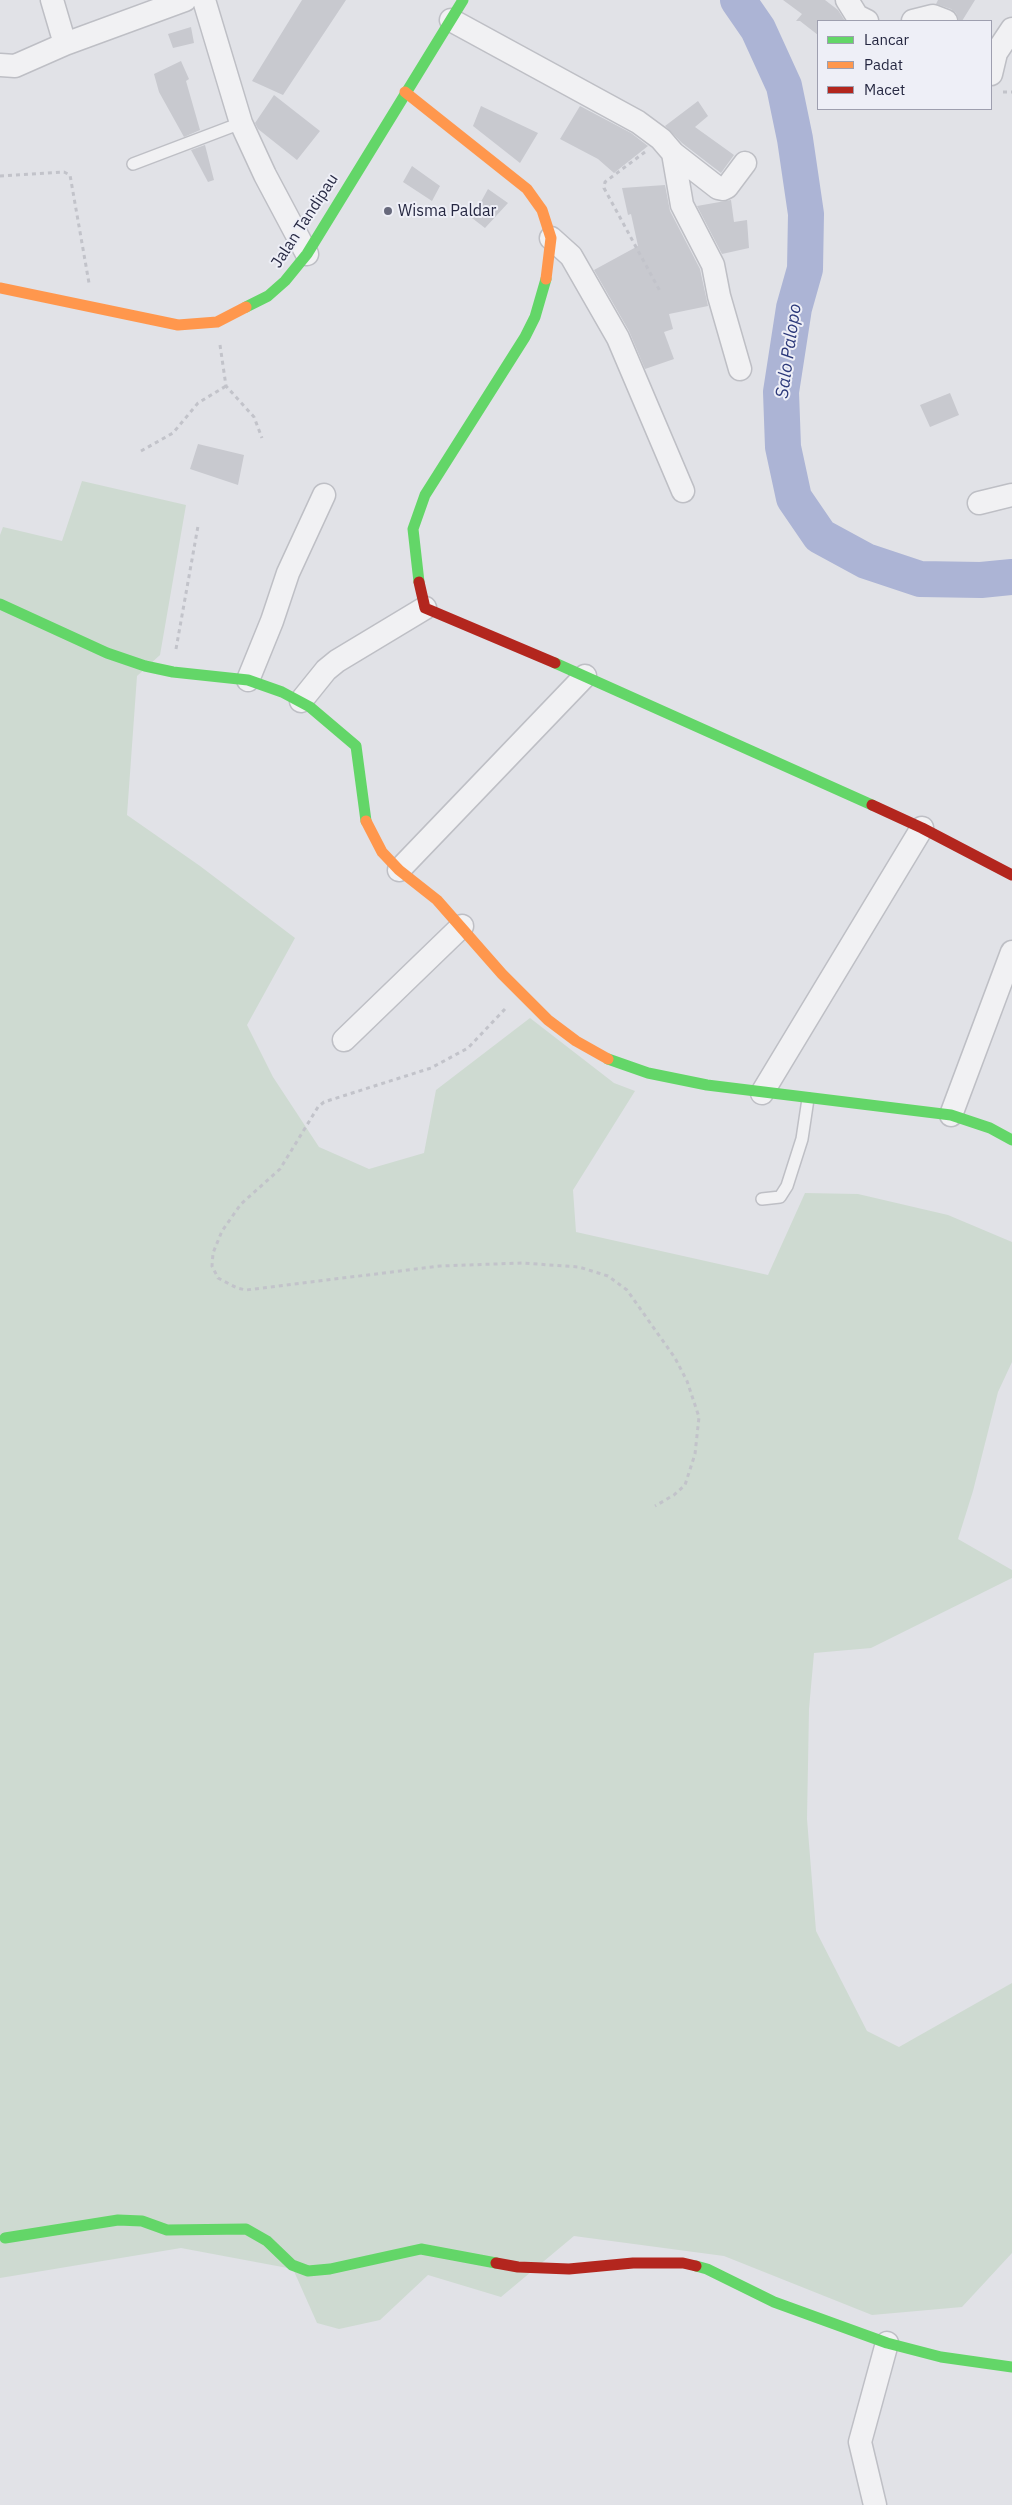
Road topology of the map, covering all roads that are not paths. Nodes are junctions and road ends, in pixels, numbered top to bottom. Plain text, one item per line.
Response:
1 (52, 0) edge
2 (185, 0) edge
3 (204, 0) edge
4 (463, 0) edge
5 (847, 0) edge
6 (451, 20) junction
7 (865, 20) edge
8 (916, 20) edge
9 (943, 20) edge
10 (1012, 29) edge
11 (65, 44) junction
12 (993, 51) edge
13 (0, 65) edge
14 (405, 92) junction
15 (241, 123) junction
16 (667, 146) junction
17 (744, 162) dead end
18 (133, 164) dead end
19 (551, 238) junction
20 (307, 254) junction
21 (0, 288) edge
22 (740, 369) dead end
23 (683, 491) dead end
24 (324, 495) dead end
25 (1012, 495) edge
26 (979, 503) dead end
27 (0, 604) edge
28 (425, 608) junction
29 (585, 676) junction
30 (248, 680) junction
31 (301, 701) junction
32 (922, 828) junction
33 (399, 870) junction
34 (1012, 875) edge
35 (462, 926) junction
36 (1012, 952) edge
37 (344, 1040) dead end
38 (762, 1093) junction
39 (808, 1099) junction
40 (952, 1115) junction
41 (1012, 1140) edge
42 (762, 1199) dead end
43 (6, 2238) dead end
44 (887, 2343) junction
45 (1012, 2367) edge
46 (874, 2505) edge

1 - 11 street
2 - 11 street
3 - 15 street
4 - 6 street, Jalan Tandipau
5 - 7 street
6 - 14 street, Jalan Tandipau
6 - 16 street
8 - 9 street
10 - 12 street
11 - 13 street
14 - 19 street
14 - 20 street, Jalan Tandipau
15 - 18 lane
15 - 20 street
16 - 17 street
16 - 22 street
19 - 23 street
19 - 28 street
20 - 21 street, Jalan Tandipau
24 - 30 street
25 - 26 street
27 - 30 street
28 - 29 street
28 - 31 street
29 - 32 street
29 - 33 street
30 - 31 street
31 - 33 street
32 - 34 street
32 - 38 street
33 - 35 street
35 - 37 street
35 - 38 street
36 - 40 street
38 - 39 street
39 - 40 street
39 - 42 lane
40 - 41 street
43 - 44 street
44 - 45 street
44 - 46 street

